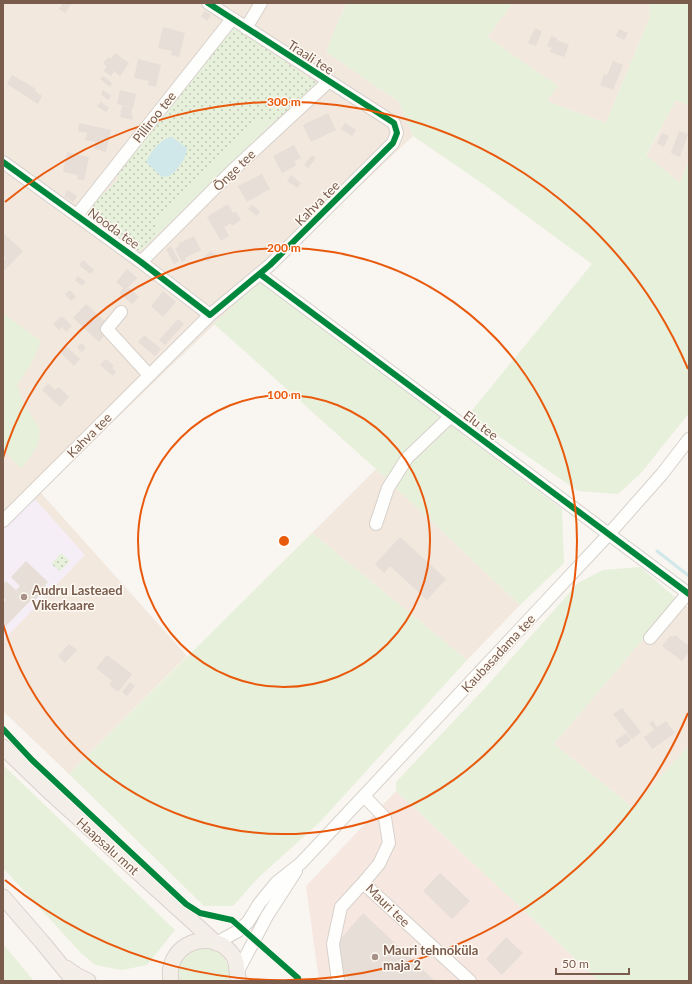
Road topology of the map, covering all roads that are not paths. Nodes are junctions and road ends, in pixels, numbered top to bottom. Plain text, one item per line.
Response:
1 (208, 3) edge
2 (261, 3) edge
3 (232, 18) junction
4 (246, 28) junction
5 (328, 80) junction
6 (397, 133) joint
7 (3, 162) edge
8 (77, 215) junction
9 (141, 262) junction
10 (260, 274) junction
11 (121, 312) dead end
12 (210, 315) junction
13 (149, 375) junction
14 (451, 416) junction
15 (689, 439) edge
16 (3, 521) edge
17 (376, 524) dead end
18 (609, 534) junction
19 (688, 593) edge
20 (650, 638) dead end
21 (5, 750) edge
22 (364, 796) junction
23 (301, 863) junction
24 (363, 883) junction
25 (3, 897) edge
26 (216, 943) junction
27 (58, 961) junction
28 (238, 978) edge
29 (74, 981) edge
30 (88, 981) edge
31 (171, 981) edge
32 (338, 981) edge
33 (470, 981) edge

1 - 3 street, Traali tee
2 - 4 street
3 - 4 street, Traali tee
3 - 8 street, Pilliroo tee
4 - 5 street, Traali tee
5 - 6 street, Traali tee
5 - 9 street, Õnge tee
6 - 10 street, Kahva tee
7 - 8 street, Nooda tee
8 - 9 street, Nooda tee
9 - 12 street, Nooda tee
10 - 12 street, Kahva tee
10 - 14 street, Elu tee
11 - 13 street
12 - 13 street, Kahva tee
13 - 16 street, Kahva tee
14 - 17 street
14 - 18 street, Elu tee
15 - 18 street, Kaubasadama tee
18 - 19 street, Elu tee
18 - 22 street, Kaubasadama tee
19 - 20 street
21 - 26 main road, Haapsalu mnt
22 - 23 street, Kaubasadama tee
22 - 24 street, Mauri tee
23 - 26 street, Kaubasadama tee
23 - 28 street, Kaubasadama tee
24 - 32 street
24 - 33 street, Mauri tee
25 - 27 main road
26 - 28 main road, Haapsalu mnt
26 - 31 main road
27 - 29 main road
27 - 30 main road

